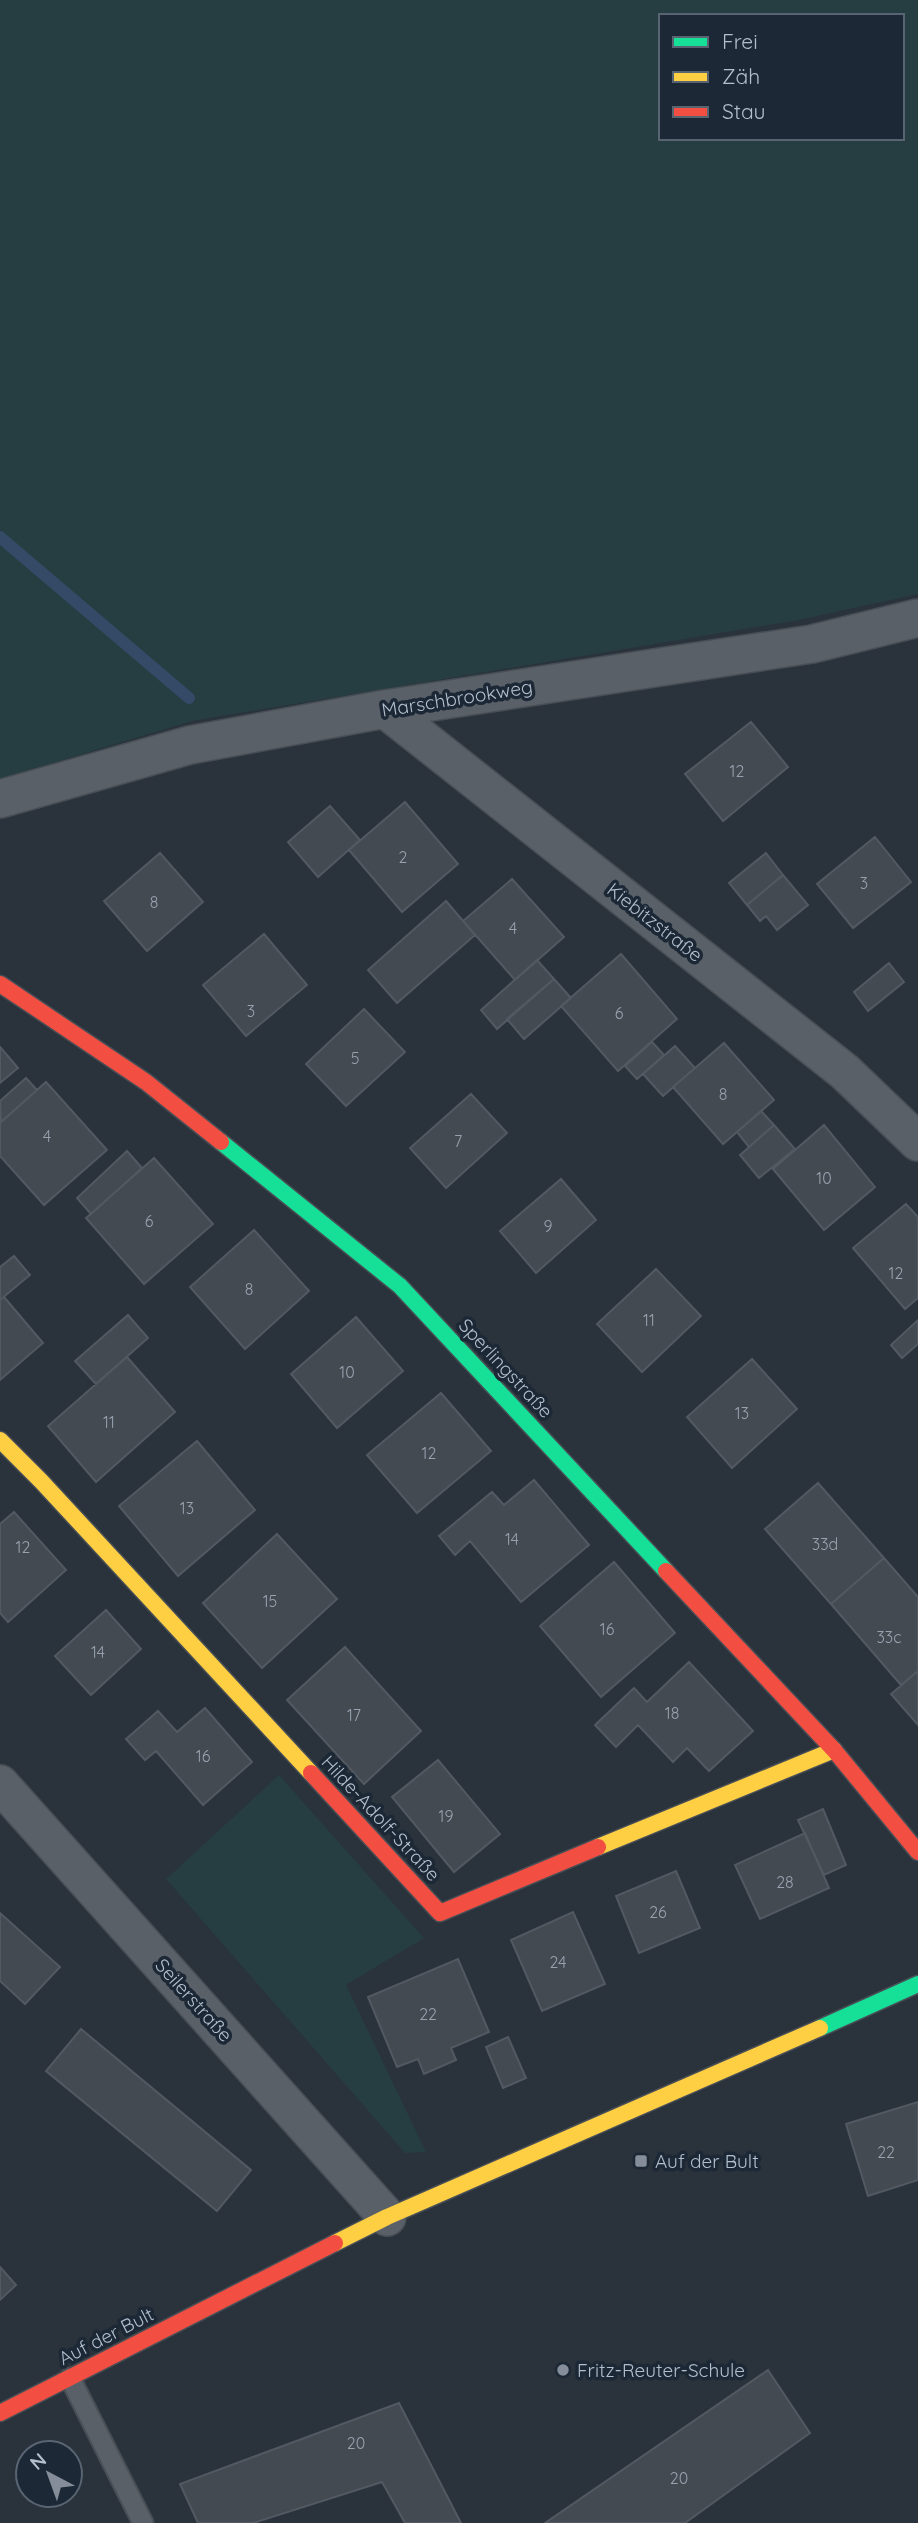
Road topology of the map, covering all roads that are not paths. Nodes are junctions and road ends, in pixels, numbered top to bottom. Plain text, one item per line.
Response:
1 (918, 618) edge
2 (385, 709) junction
3 (0, 799) edge
4 (0, 984) edge
5 (918, 1142) edge
6 (0, 1440) edge
7 (834, 1750) junction
8 (0, 1784) edge
9 (918, 1852) edge
10 (918, 1984) edge
11 (387, 2217) junction
12 (70, 2378) junction
13 (0, 2413) edge
14 (144, 2523) edge

1 - 2 street, Marschbrookweg
2 - 3 street, Marschbrookweg
2 - 5 street, Kiebitzstraße
4 - 7 street, Sperlingstraße
6 - 7 street, Hilde-Adolf-Straße
7 - 9 street, Sperlingstraße
8 - 11 street, Seilerstraße
10 - 11 street, Auf der Bult
11 - 12 street, Auf der Bult
12 - 13 street, Auf der Bult
12 - 14 lane

